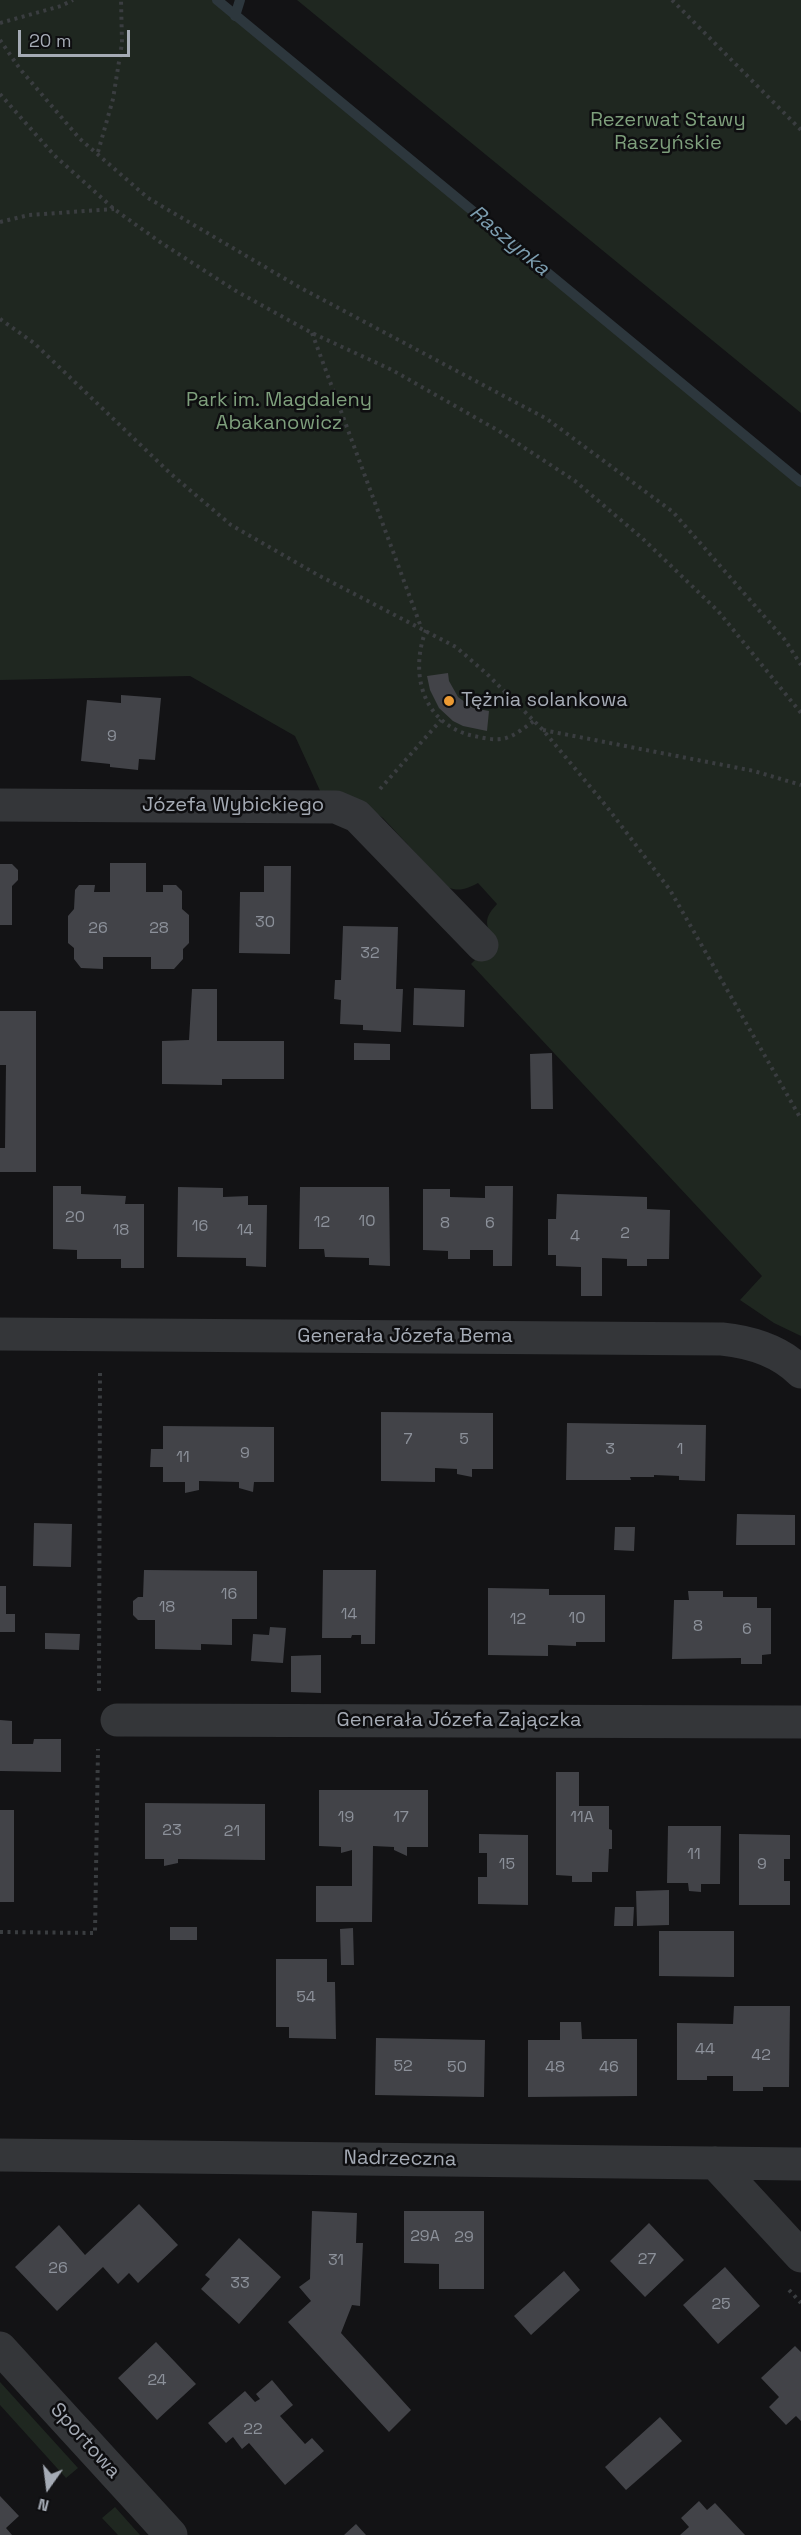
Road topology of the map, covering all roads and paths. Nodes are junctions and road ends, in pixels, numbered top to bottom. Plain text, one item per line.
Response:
1 (73, 0) edge
2 (122, 0) edge
3 (672, 0) edge
4 (0, 23) edge
5 (0, 40) edge
6 (0, 94) edge
7 (801, 130) edge
8 (98, 152) junction
9 (114, 209) junction
10 (0, 222) edge
11 (0, 319) edge
12 (312, 333) junction
13 (421, 627) junction
14 (426, 630) junction
15 (801, 665) edge
16 (801, 714) edge
17 (441, 720) junction
18 (534, 721) junction
19 (543, 730) junction
20 (801, 785) edge
21 (0, 805) edge
22 (357, 816) junction
23 (482, 945) dead end
24 (801, 1119) edge
25 (0, 1334) edge
26 (100, 1334) junction
27 (801, 1372) edge
28 (105, 1721) junction
29 (801, 1722) edge
30 (0, 1932) edge
31 (0, 2155) edge
32 (715, 2163) junction
33 (801, 2164) edge
34 (801, 2256) edge
35 (0, 2348) edge
36 (171, 2535) edge

1 - 4 path
2 - 8 path
3 - 7 path
5 - 8 path
6 - 9 path
8 - 15 path
9 - 10 path
9 - 12 path
11 - 13 path
12 - 13 path
12 - 16 path
13 - 14 path
14 - 17 path
14 - 18 path
17 - 18 path
17 - 22 path
18 - 19 path
19 - 20 path
19 - 24 path
21 - 22 street, Józefa Wybickiego
22 - 23 street, Józefa Wybickiego
25 - 26 street, Generała Józefa Bema
26 - 27 street, Generała Józefa Bema
26 - 28 path
28 - 29 street, Generała Józefa Zajączka
28 - 30 path
31 - 32 street, Nadrzeczna
32 - 33 street, Nadrzeczna
32 - 34 street
35 - 36 street, Sportowa

